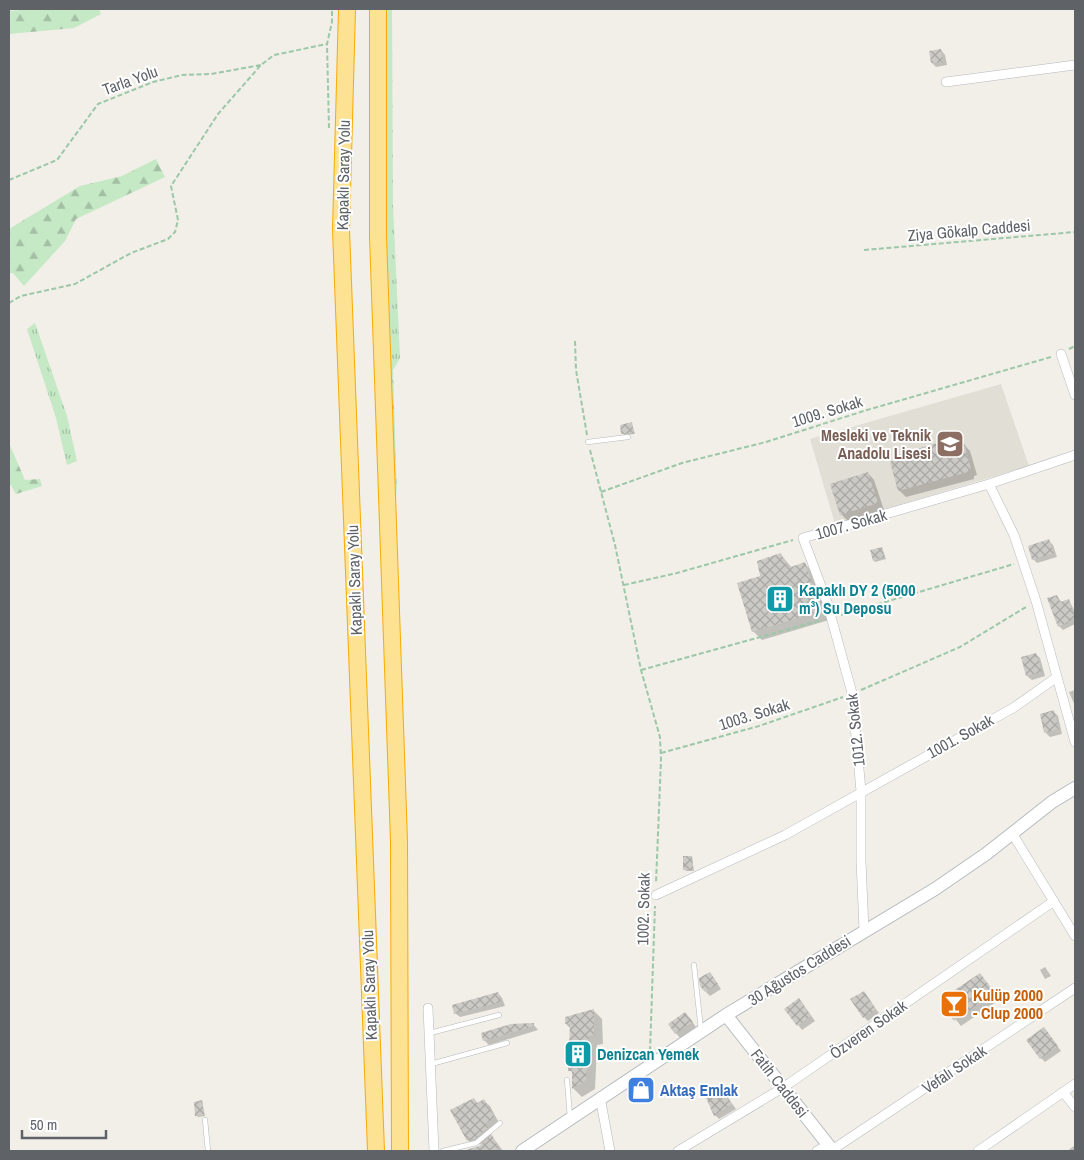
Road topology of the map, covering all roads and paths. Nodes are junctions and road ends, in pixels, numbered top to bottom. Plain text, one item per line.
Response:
1 (332, 9) edge
2 (347, 9) edge
3 (378, 9) edge
4 (327, 44) junction
5 (260, 65) junction
6 (1075, 65) edge
7 (946, 82) dead end
8 (329, 130) dead end
9 (9, 180) edge
10 (1075, 232) edge
11 (864, 250) dead end
12 (9, 303) edge
13 (575, 341) dead end
14 (1061, 354) joint
15 (1075, 394) edge
16 (628, 437) dead end
17 (588, 442) junction
18 (1075, 455) edge
19 (989, 484) junction
20 (601, 492) junction
21 (803, 538) junction
22 (624, 585) junction
23 (1036, 601) junction
24 (1057, 677) junction
25 (852, 693) junction
26 (1075, 742) edge
27 (661, 753) junction
28 (1075, 788) edge
29 (861, 791) junction
30 (1012, 833) junction
31 (656, 895) junction
32 (1054, 901) junction
33 (864, 930) junction
34 (1075, 936) edge
35 (694, 965) dead end
36 (1075, 988) edge
37 (428, 1008) dead end
38 (499, 1015) dead end
39 (726, 1015) junction
40 (701, 1031) junction
41 (428, 1033) junction
42 (507, 1042) dead end
43 (430, 1065) junction
44 (648, 1066) junction
45 (567, 1080) dead end
46 (1075, 1084) edge
47 (784, 1087) junction
48 (1063, 1092) junction
49 (600, 1097) junction
50 (1075, 1107) edge
51 (570, 1118) junction
52 (205, 1120) dead end
53 (500, 1123) dead end
54 (537, 1147) edge
55 (827, 1149) edge
56 (208, 1151) edge
57 (376, 1151) edge
58 (400, 1151) edge
59 (434, 1151) edge
60 (443, 1151) edge
61 (522, 1151) edge
62 (610, 1151) edge
63 (678, 1151) edge
64 (978, 1151) edge

1 - 4 path
2 - 57 highway, Kapaklı Saray Yolu
3 - 58 highway, Kapaklı Saray Yolu
4 - 5 path
4 - 8 path
5 - 9 path, Tarla Yolu
5 - 12 path
6 - 7 street
10 - 11 path, Ziya Gökalp Caddesi
13 - 17 path, 1002. Sokak
14 - 15 street
14 - 20 path, 1009. Sokak
16 - 17 lane
17 - 20 path, 1002. Sokak
18 - 19 street, 1007. Sokak
19 - 21 street, 1007. Sokak
19 - 23 street
20 - 22 path, 1002. Sokak
21 - 22 path, 1007. Sokak
21 - 25 street, 1012. Sokak
22 - 27 path, 1002. Sokak
23 - 24 street
23 - 25 path, 1003. Sokak
24 - 26 street
24 - 29 street, 1001. Sokak
25 - 27 path, 1003. Sokak
25 - 29 street, 1012. Sokak
27 - 31 path, 1002. Sokak
28 - 30 street, 30 Ağustos Caddesi
29 - 31 street, 1001. Sokak
29 - 33 street, 1012. Sokak
30 - 32 street
30 - 33 street, 30 Ağustos Caddesi
31 - 44 path, 1002. Sokak
32 - 34 street
32 - 47 street, Özveren Sokak
33 - 39 street, 30 Ağustos Caddesi
35 - 40 lane
36 - 55 street, Vefalı Sokak
37 - 41 street
38 - 41 lane
39 - 40 street, 30 Ağustos Caddesi
39 - 47 street, Fatih Caddesi
40 - 44 street, 30 Ağustos Caddesi
41 - 43 street
42 - 43 lane
43 - 59 street
44 - 49 street, 30 Ağustos Caddesi
45 - 51 lane
46 - 48 street
47 - 55 street, Fatih Caddesi
47 - 63 street, Özveren Sokak
48 - 50 street
48 - 64 street
49 - 51 street, 30 Ağustos Caddesi
49 - 62 street
51 - 54 street, 30 Ağustos Caddesi
52 - 56 lane
53 - 60 lane
54 - 61 street, 30 Ağustos Caddesi

